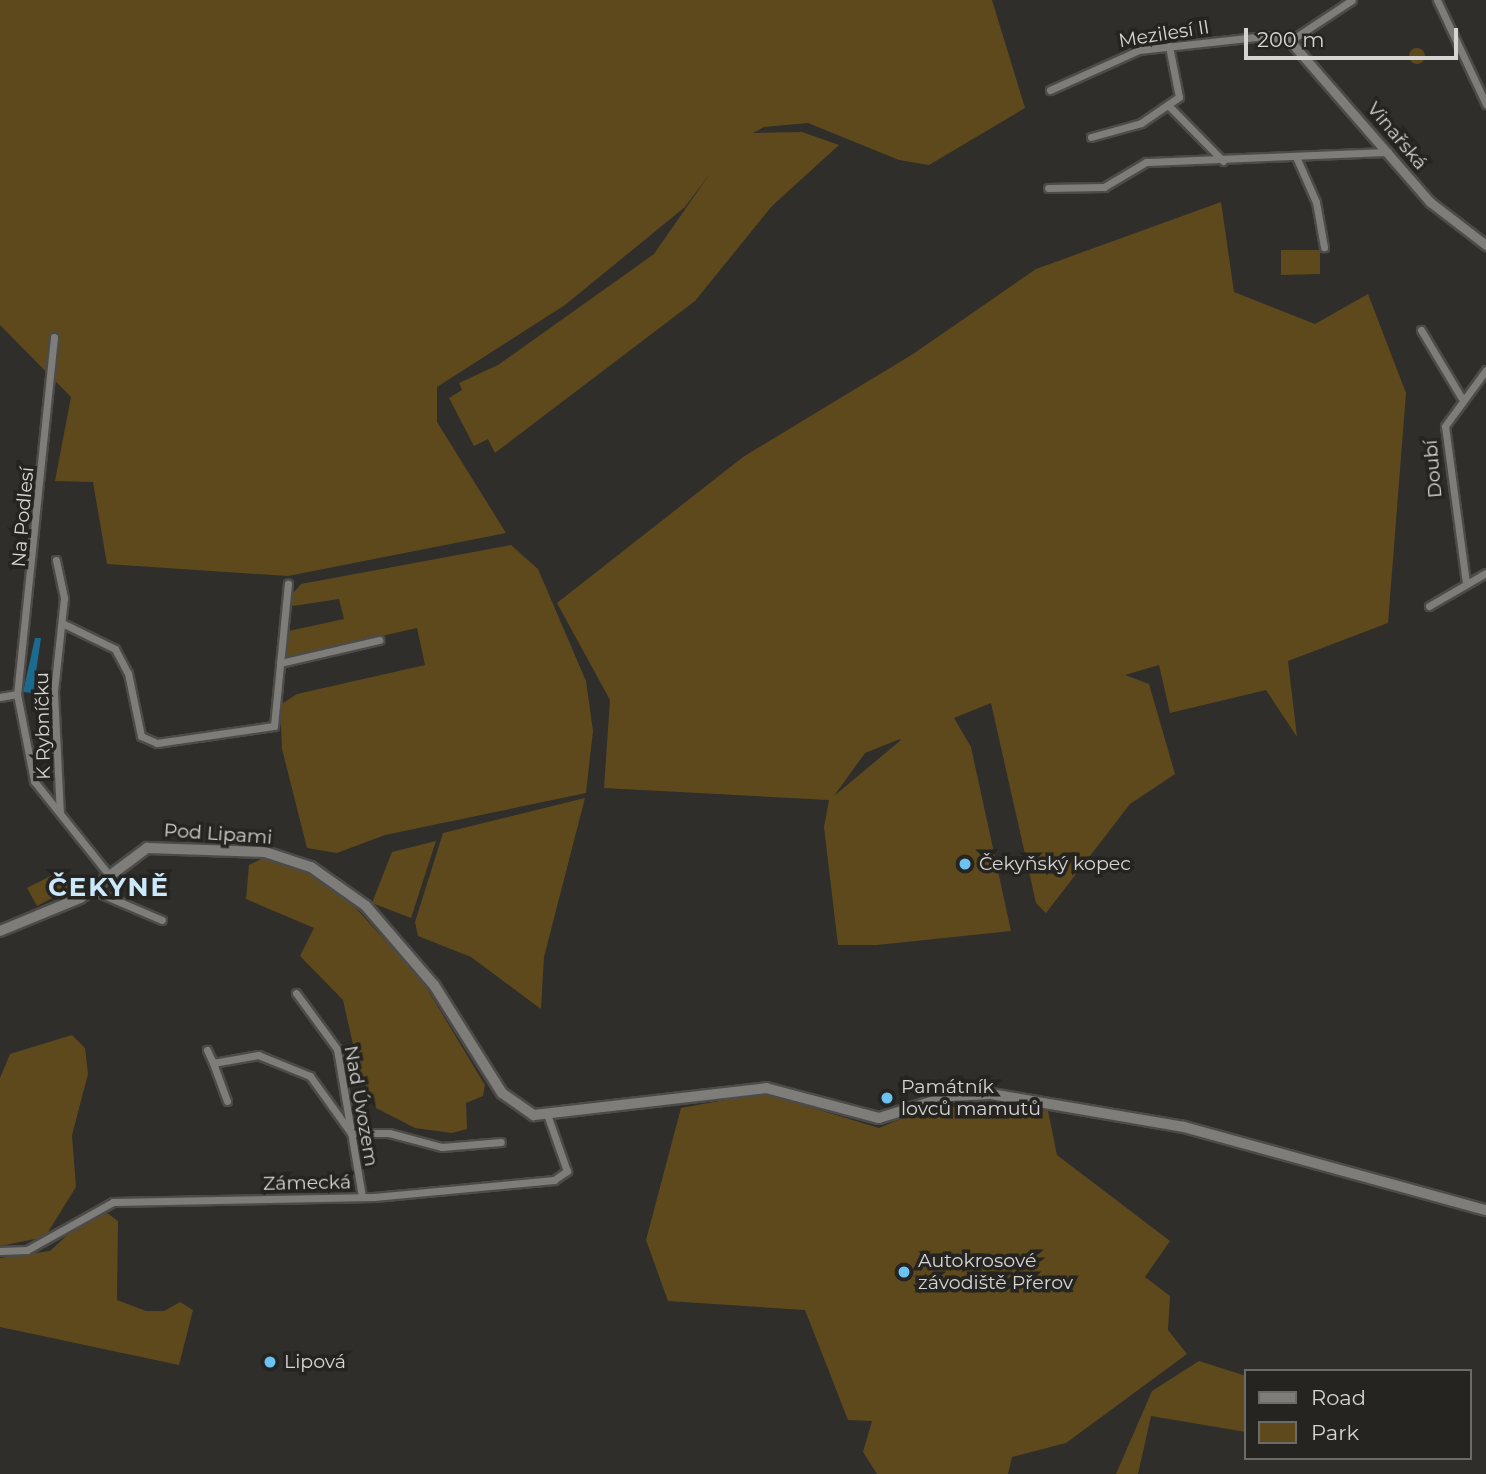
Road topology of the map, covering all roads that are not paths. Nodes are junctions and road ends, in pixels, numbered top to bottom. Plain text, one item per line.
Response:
1 (1352, 0) edge
2 (1437, 0) edge
3 (1290, 41) junction
4 (1169, 46) junction
5 (1049, 90) dead end
6 (1486, 104) edge
7 (1169, 106) junction
8 (1091, 137) dead end
9 (1388, 152) junction
10 (1297, 159) junction
11 (1223, 161) junction
12 (1048, 188) dead end
13 (1486, 245) edge
14 (1324, 247) dead end
15 (1421, 330) dead end
16 (54, 337) dead end
17 (1486, 370) edge
18 (1461, 397) junction
19 (56, 560) dead end
20 (1486, 573) edge
21 (1466, 583) junction
22 (288, 584) dead end
23 (1429, 606) dead end
24 (62, 623) junction
25 (379, 640) dead end
26 (280, 663) junction
27 (17, 694) junction
28 (0, 697) edge
29 (60, 814) junction
30 (109, 875) junction
31 (92, 890) junction
32 (162, 920) dead end
33 (0, 932) edge
34 (296, 993) dead end
35 (207, 1049) dead end
36 (213, 1063) junction
37 (227, 1101) dead end
38 (548, 1116) junction
39 (351, 1133) junction
40 (501, 1142) dead end
41 (362, 1197) junction
42 (1486, 1210) edge
43 (0, 1251) edge

1 - 3 street
2 - 6 street
3 - 4 street, Mezilesí II
3 - 9 street, Vinařská
4 - 5 street, Mezilesí II
4 - 7 street
7 - 8 street
7 - 11 street
9 - 10 street
9 - 13 street, Vinařská
10 - 11 street
10 - 14 street
11 - 12 street
15 - 18 street
16 - 27 street, Na Podlesí
17 - 18 street, Doubí
18 - 21 street, Doubí
19 - 24 street, K Rybníčku
20 - 21 street
21 - 23 street
22 - 26 street
24 - 26 street
24 - 29 street, K Rybníčku
25 - 26 street
27 - 28 street
27 - 29 street, Na Podlesí
29 - 30 street
30 - 31 main road, Pod Lipami
30 - 38 main road, Pod Lipami
31 - 32 street
31 - 33 main road, Pod Lipami
34 - 39 street, Nad Úvozem
35 - 36 street
36 - 37 street
36 - 39 street
38 - 41 street, Zámecká
38 - 42 main road
39 - 40 street
39 - 41 street, Nad Úvozem
41 - 43 street, Zámecká

